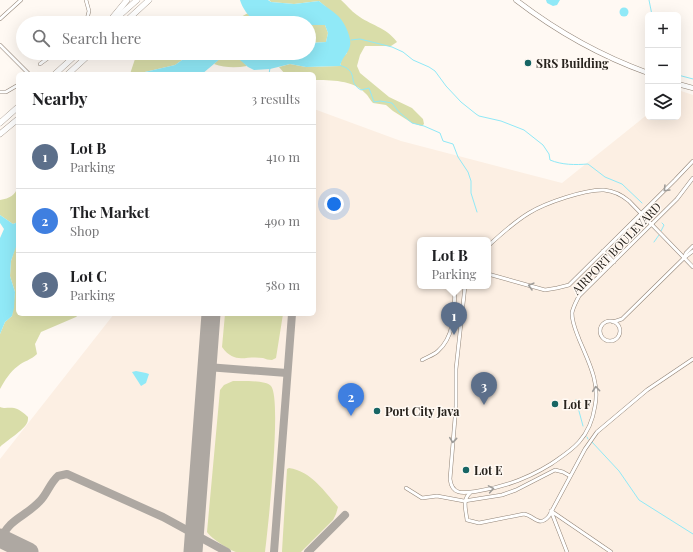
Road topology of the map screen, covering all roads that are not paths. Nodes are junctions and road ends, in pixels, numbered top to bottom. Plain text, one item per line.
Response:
1 (21, 0) edge
2 (86, 0) edge
3 (127, 0) edge
4 (137, 0) edge
5 (149, 0) edge
6 (516, 0) edge
7 (88, 16) edge
8 (115, 16) edge
9 (118, 16) edge
10 (132, 16) edge
11 (0, 19) edge
12 (0, 45) edge
13 (45, 60) edge
14 (70, 60) edge
15 (83, 60) edge
16 (40, 64) dead end
17 (27, 72) edge
18 (57, 72) edge
19 (70, 72) edge
20 (645, 72) edge
21 (681, 82) edge
22 (681, 85) edge
23 (693, 85) edge
24 (16, 86) edge
25 (693, 88) edge
26 (0, 92) edge
27 (16, 109) edge
28 (16, 121) edge
29 (0, 123) edge
30 (0, 134) edge
31 (693, 161) edge
32 (693, 178) edge
33 (641, 214) junction
34 (652, 224) junction
35 (491, 244) edge
36 (693, 246) edge
37 (603, 251) junction
38 (693, 251) edge
39 (684, 258) junction
40 (614, 262) junction
41 (693, 267) edge
42 (491, 275) edge
43 (455, 289) edge
44 (465, 289) edge
45 (622, 319) junction
46 (613, 322) junction
47 (620, 327) junction
48 (693, 359) edge
49 (422, 360) dead end
50 (570, 476) junction
51 (406, 488) dead end
52 (470, 492) junction
53 (464, 501) junction
54 (551, 511) junction
55 (567, 552) edge
56 (611, 552) edge

1 - 11 street
2 - 7 street
3 - 8 highway
4 - 9 highway
5 - 10 highway
6 - 20 main road
12 - 17 street
13 - 16 street
14 - 18 highway
15 - 19 highway
21 - 23 main road
22 - 25 main road
24 - 26 street
27 - 29 highway
28 - 30 highway
31 -> 33 street, AIRPORT BOULEVARD
32 - 34 street, AIRPORT BOULEVARD
33 - 34 street
33 - 35 street
33 - 37 street, AIRPORT BOULEVARD
34 - 39 street
34 - 40 street, AIRPORT BOULEVARD
36 - 39 street
37 - 40 street
37 -> 42 street, AIRPORT BOULEVARD
38 - 39 street
39 - 41 street
39 - 45 street
52 -> 40 street, AIRPORT BOULEVARD
43 - 49 street
44 -> 52 street, AIRPORT BOULEVARD
45 - 46 street
45 - 47 street
46 - 47 street
46 - 47 street
48 - 50 street
50 - 53 street
50 - 54 street
51 - 53 street
52 - 53 street
53 - 54 street
54 - 55 street
54 - 56 street

